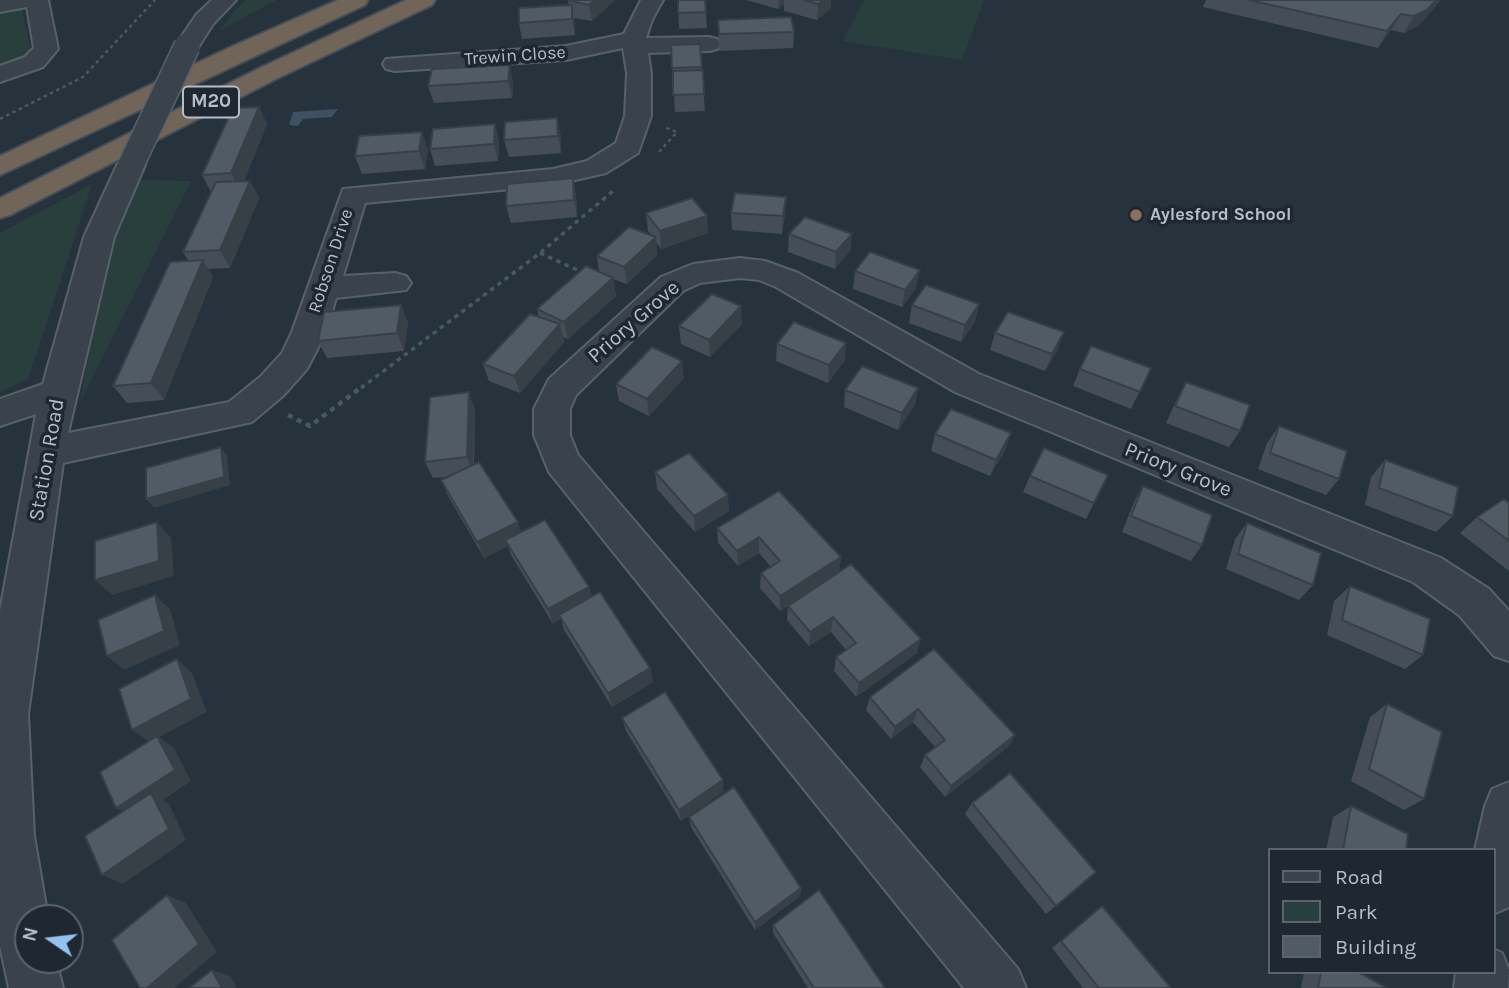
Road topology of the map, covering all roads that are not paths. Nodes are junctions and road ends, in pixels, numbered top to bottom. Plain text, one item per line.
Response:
1 (29, 0) edge
2 (37, 0) edge
3 (222, 0) edge
4 (357, 0) edge
5 (425, 0) edge
6 (652, 0) edge
7 (0, 5) edge
8 (208, 10) edge
9 (635, 42) junction
10 (709, 44) dead end
11 (396, 65) dead end
12 (0, 75) edge
13 (0, 167) edge
14 (0, 209) edge
15 (395, 283) dead end
16 (323, 288) junction
17 (58, 392) junction
18 (0, 413) edge
19 (46, 452) junction
20 (1509, 642) edge
21 (1509, 806) edge
22 (1495, 878) edge
23 (20, 904) edge
24 (999, 988) edge

1 - 7 street
2 - 12 street
3 - 8 street, Station Road
4 - 13 highway, M20
5 - 14 highway, M20
6 - 9 street, Robson Drive
8 - 17 street, Station Road, bridge
9 - 10 street, Trewin Close
9 - 11 street, Trewin Close
9 - 16 street, Robson Drive
15 - 16 street
16 - 19 street, Robson Drive
17 - 18 street
17 - 19 street, Station Road
19 - 23 street, Station Road
20 - 24 street, Priory Grove
21 - 22 street

